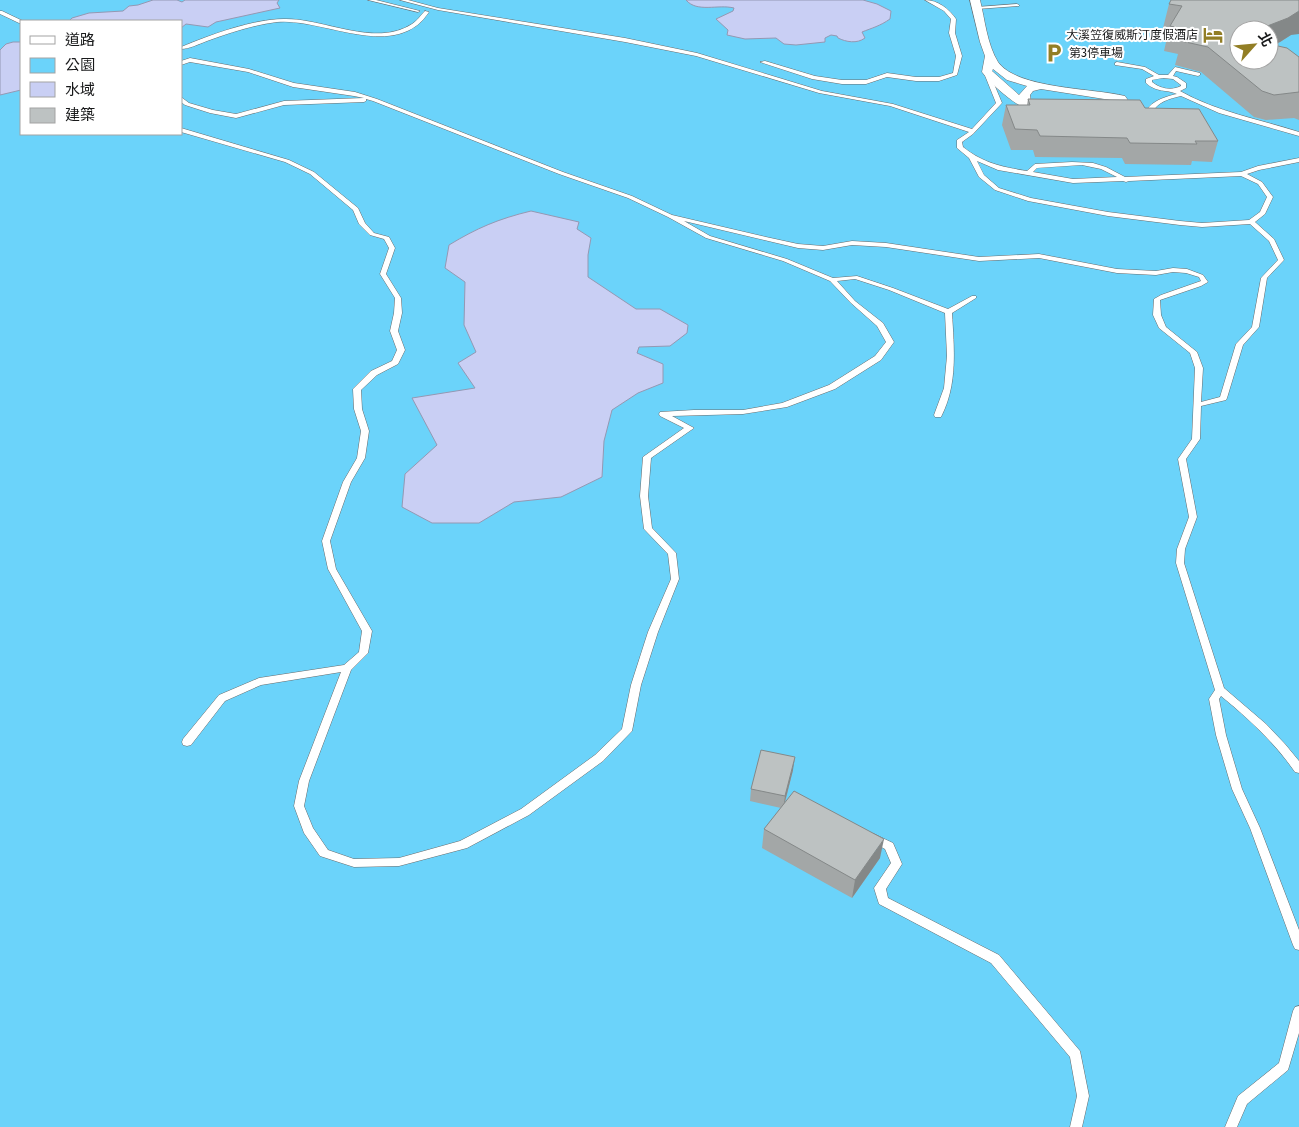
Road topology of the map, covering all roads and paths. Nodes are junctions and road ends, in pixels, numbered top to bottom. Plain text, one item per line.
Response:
1 (370, 0) edge
2 (402, 0) edge
3 (927, 0) edge
4 (976, 4) edge
5 (1017, 5) dead end
6 (438, 9) junction
7 (0, 12) edge
8 (427, 12) junction
9 (20, 22) edge
10 (182, 48) edge
11 (990, 56) junction
12 (190, 60) junction
13 (763, 62) dead end
14 (182, 63) edge
15 (1117, 64) dead end
16 (987, 72) junction
17 (1198, 74) dead end
18 (1157, 76) junction
19 (1169, 76) junction
20 (1041, 86) junction
21 (1176, 90) junction
22 (1182, 94) junction
23 (182, 100) edge
24 (375, 100) junction
25 (1026, 103) junction
26 (1063, 113) edge
27 (1102, 114) edge
28 (1145, 119) edge
29 (182, 130) edge
30 (972, 131) junction
31 (1299, 134) edge
32 (972, 157) junction
33 (1299, 160) edge
34 (1028, 174) junction
35 (1242, 174) junction
36 (1126, 180) junction
37 (670, 216) junction
38 (1251, 222) junction
39 (832, 280) junction
40 (974, 297) dead end
41 (948, 312) junction
42 (1198, 405) junction
43 (938, 415) dead end
44 (347, 668) junction
45 (1220, 690) junction
46 (187, 742) dead end
47 (1299, 769) edge
48 (864, 833) edge
49 (1299, 945) edge
50 (1299, 1011) edge
51 (1076, 1127) edge
52 (1231, 1127) edge

1 - 8 lane
2 - 6 lane
3 - 13 lane
4 - 5 lane
4 - 11 street
6 - 8 lane
6 - 30 lane
7 - 9 lane
8 - 10 lane
10 - 12 lane
11 - 16 street
11 - 20 street
12 - 14 lane
12 - 24 lane
15 - 18 lane
16 - 25 street
16 - 30 lane
17 - 19 lane
18 - 19 lane
18 - 21 lane
19 - 21 lane
20 - 25 street
20 - 27 street
21 - 22 lane
22 - 28 lane
22 - 31 lane
23 - 24 lane
24 - 37 lane
25 - 26 street
29 - 44 lane
30 - 32 lane
32 - 34 lane
32 - 38 lane
33 - 35 lane
34 - 36 lane
34 - 36 lane
35 - 36 lane
35 - 38 lane
37 - 39 lane
37 - 42 lane
38 - 42 lane
39 - 41 lane
39 - 44 lane
40 - 41 lane
41 - 43 lane
42 - 45 lane
44 - 46 lane
45 - 47 lane
45 - 49 lane
48 - 51 lane
50 - 52 lane

